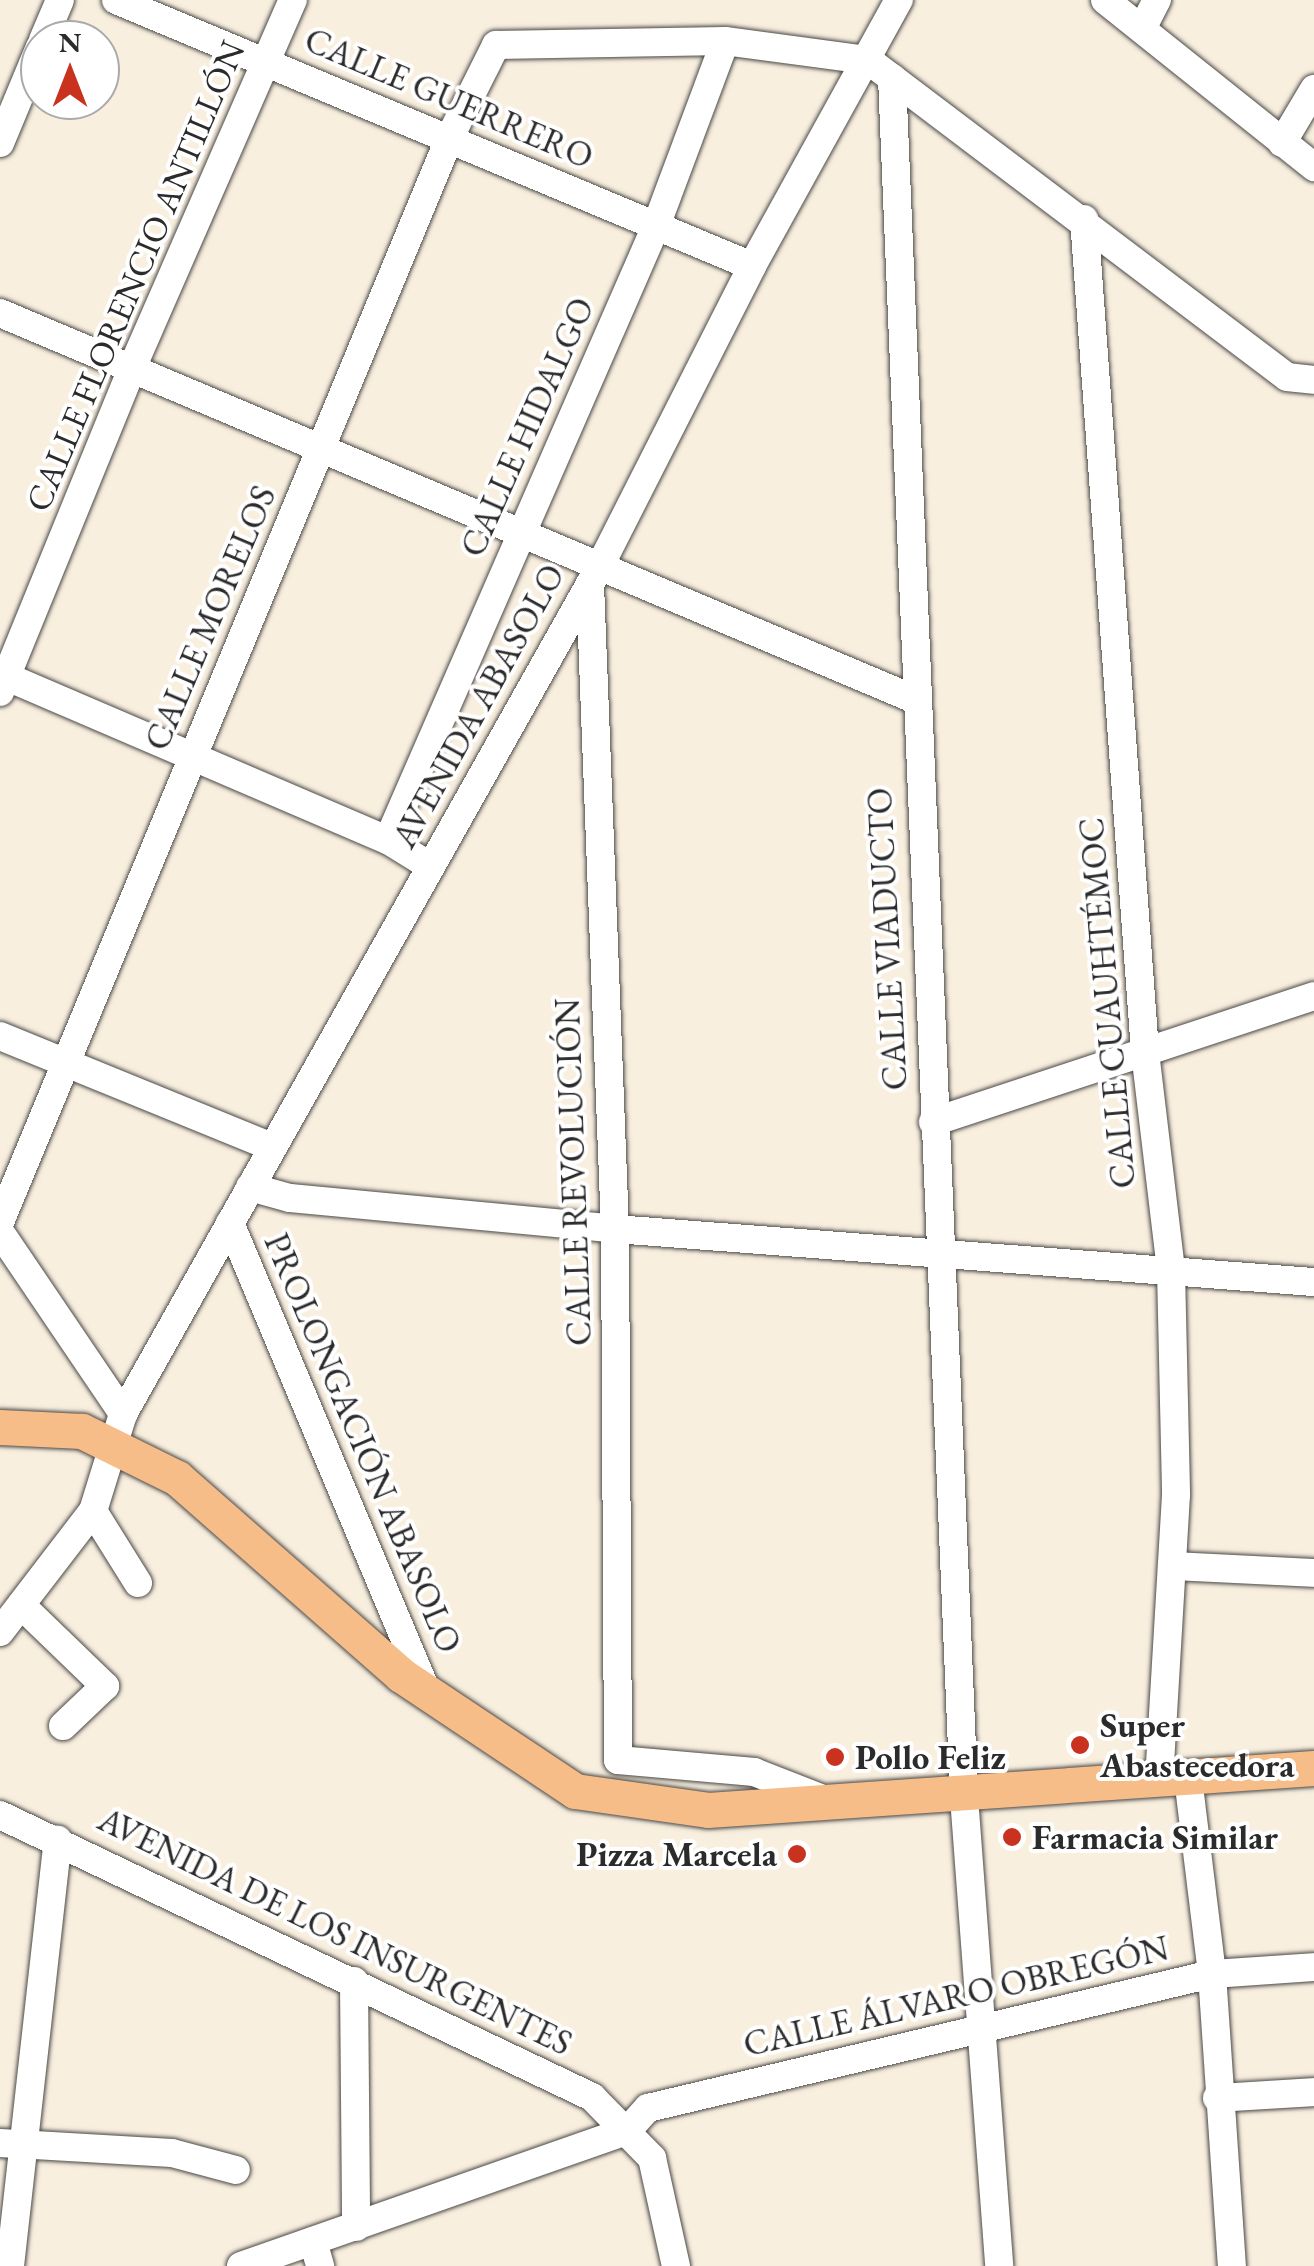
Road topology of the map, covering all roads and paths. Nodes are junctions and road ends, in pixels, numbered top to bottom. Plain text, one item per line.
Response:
1 (116, 0) edge
2 (293, 0) edge
3 (899, 0) edge
4 (1105, 0) edge
5 (1157, 0) edge
6 (1142, 29) junction
7 (725, 41) junction
8 (868, 60) junction
9 (268, 63) junction
10 (892, 78) junction
11 (1314, 89) edge
12 (20, 95) edge
13 (449, 139) junction
14 (1282, 142) junction
15 (0, 143) edge
16 (1314, 167) edge
17 (1084, 219) junction
18 (656, 226) junction
19 (752, 266) junction
20 (0, 313) edge
21 (132, 368) junction
22 (1314, 380) edge
23 (321, 447) junction
24 (522, 534) junction
25 (595, 574) junction
26 (2, 681) edge
27 (914, 699) junction
28 (193, 756) junction
29 (388, 840) junction
30 (430, 866) junction
31 (1314, 996) edge
32 (0, 1036) edge
33 (1146, 1052) junction
34 (65, 1064) junction
35 (933, 1122) junction
36 (272, 1148) junction
37 (250, 1187) junction
38 (0, 1222) edge
39 (230, 1223) junction
40 (616, 1229) junction
41 (0, 1232) edge
42 (939, 1254) junction
43 (1170, 1270) junction
44 (1314, 1282) edge
45 (0, 1427) edge
46 (118, 1428) junction
47 (93, 1512) junction
48 (1172, 1566) junction
49 (1314, 1573) edge
50 (138, 1583) dead end
51 (21, 1604) junction
52 (0, 1632) edge
53 (427, 1692) junction
54 (64, 1726) dead end
55 (1314, 1768) edge
56 (1174, 1780) junction
57 (964, 1796) junction
58 (833, 1803) junction
59 (0, 1815) edge
60 (58, 1840) junction
61 (1314, 1967) edge
62 (1212, 1974) junction
63 (354, 1981) junction
64 (983, 2028) junction
65 (1314, 2092) edge
66 (1217, 2098) junction
67 (628, 2131) junction
68 (12, 2143) edge
69 (236, 2170) dead end
70 (356, 2227) junction
71 (317, 2254) edge
72 (10, 2266) edge
73 (241, 2266) edge
74 (676, 2266) edge
75 (999, 2266) edge
76 (1232, 2266) edge

1 - 9 street, CALLE GUERRERO
2 - 9 street, CALLE FLORENCIO ANTILLÓN
3 - 8 street, AVENIDA ABASOLO
4 - 6 street
5 - 6 street
6 - 14 street
7 - 8 street
7 - 13 street, CALLE MORELOS
7 - 18 street, CALLE HIDALGO
8 - 10 street
8 - 19 street, AVENIDA ABASOLO
9 - 13 street, CALLE GUERRERO
9 - 21 street, CALLE FLORENCIO ANTILLÓN
10 - 17 street
10 - 27 street, CALLE VIADUCTO
11 - 14 street
12 - 15 street
13 - 18 street, CALLE GUERRERO
13 - 23 street, CALLE MORELOS
14 - 16 street
17 - 22 street
17 - 33 street, CALLE CUAUHTÉMOC
18 - 19 street, CALLE GUERRERO
18 - 24 street, CALLE HIDALGO
19 - 25 street, AVENIDA ABASOLO
20 - 21 street
21 - 23 street
21 - 26 street, CALLE FLORENCIO ANTILLÓN
23 - 24 street
23 - 28 street, CALLE MORELOS
24 - 25 street
24 - 29 street, CALLE HIDALGO
25 - 27 street
25 - 30 street, AVENIDA ABASOLO
25 - 40 street, CALLE REVOLUCIÓN
26 - 28 street
27 - 35 street, CALLE VIADUCTO
28 - 29 street
28 - 34 street, CALLE MORELOS
29 - 30 street
30 - 36 street, AVENIDA ABASOLO
31 - 33 street
32 - 34 street
33 - 35 street
33 - 43 street, CALLE CUAUHTÉMOC
34 - 36 street
34 - 38 street, CALLE MORELOS
35 - 42 street, CALLE VIADUCTO
36 - 37 street, AVENIDA ABASOLO
37 - 39 street, AVENIDA ABASOLO
37 - 40 street
39 - 46 street, AVENIDA ABASOLO
39 - 53 street, PROLONGACIÓN ABASOLO
40 - 42 street
40 - 58 street, CALLE REVOLUCIÓN
41 - 46 street
42 - 43 street
42 - 57 street, CALLE VIADUCTO
43 - 44 street
43 - 48 street, CALLE CUAUHTÉMOC
45 - 46 main road
46 - 47 street, AVENIDA ABASOLO
46 - 53 main road
47 - 50 street
47 - 51 street
48 - 49 street
48 - 56 street, CALLE CUAUHTÉMOC
51 - 52 street
51 - 54 street
53 - 58 main road
55 - 56 main road
56 - 57 main road
56 - 62 street, CALLE CUAUHTÉMOC
57 - 58 main road
57 - 64 street, CALLE VIADUCTO
59 - 60 street, AVENIDA DE LOS INSURGENTES
60 - 63 street, AVENIDA DE LOS INSURGENTES
60 - 68 street
61 - 62 street, CALLE ÁLVARO OBREGÓN
62 - 64 street, CALLE ÁLVARO OBREGÓN
62 - 66 street, CALLE CUAUHTÉMOC
63 - 67 street, AVENIDA DE LOS INSURGENTES
63 - 70 street
64 - 67 street, CALLE ÁLVARO OBREGÓN
64 - 75 street, CALLE VIADUCTO
65 - 66 street
66 - 76 street, CALLE CUAUHTÉMOC
67 - 70 street, CALLE ÁLVARO OBREGÓN
67 - 74 street, AVENIDA DE LOS INSURGENTES
68 - 69 street
68 - 72 street
70 - 71 street, CALLE ÁLVARO OBREGÓN
71 - 73 street, CALLE ÁLVARO OBREGÓN

